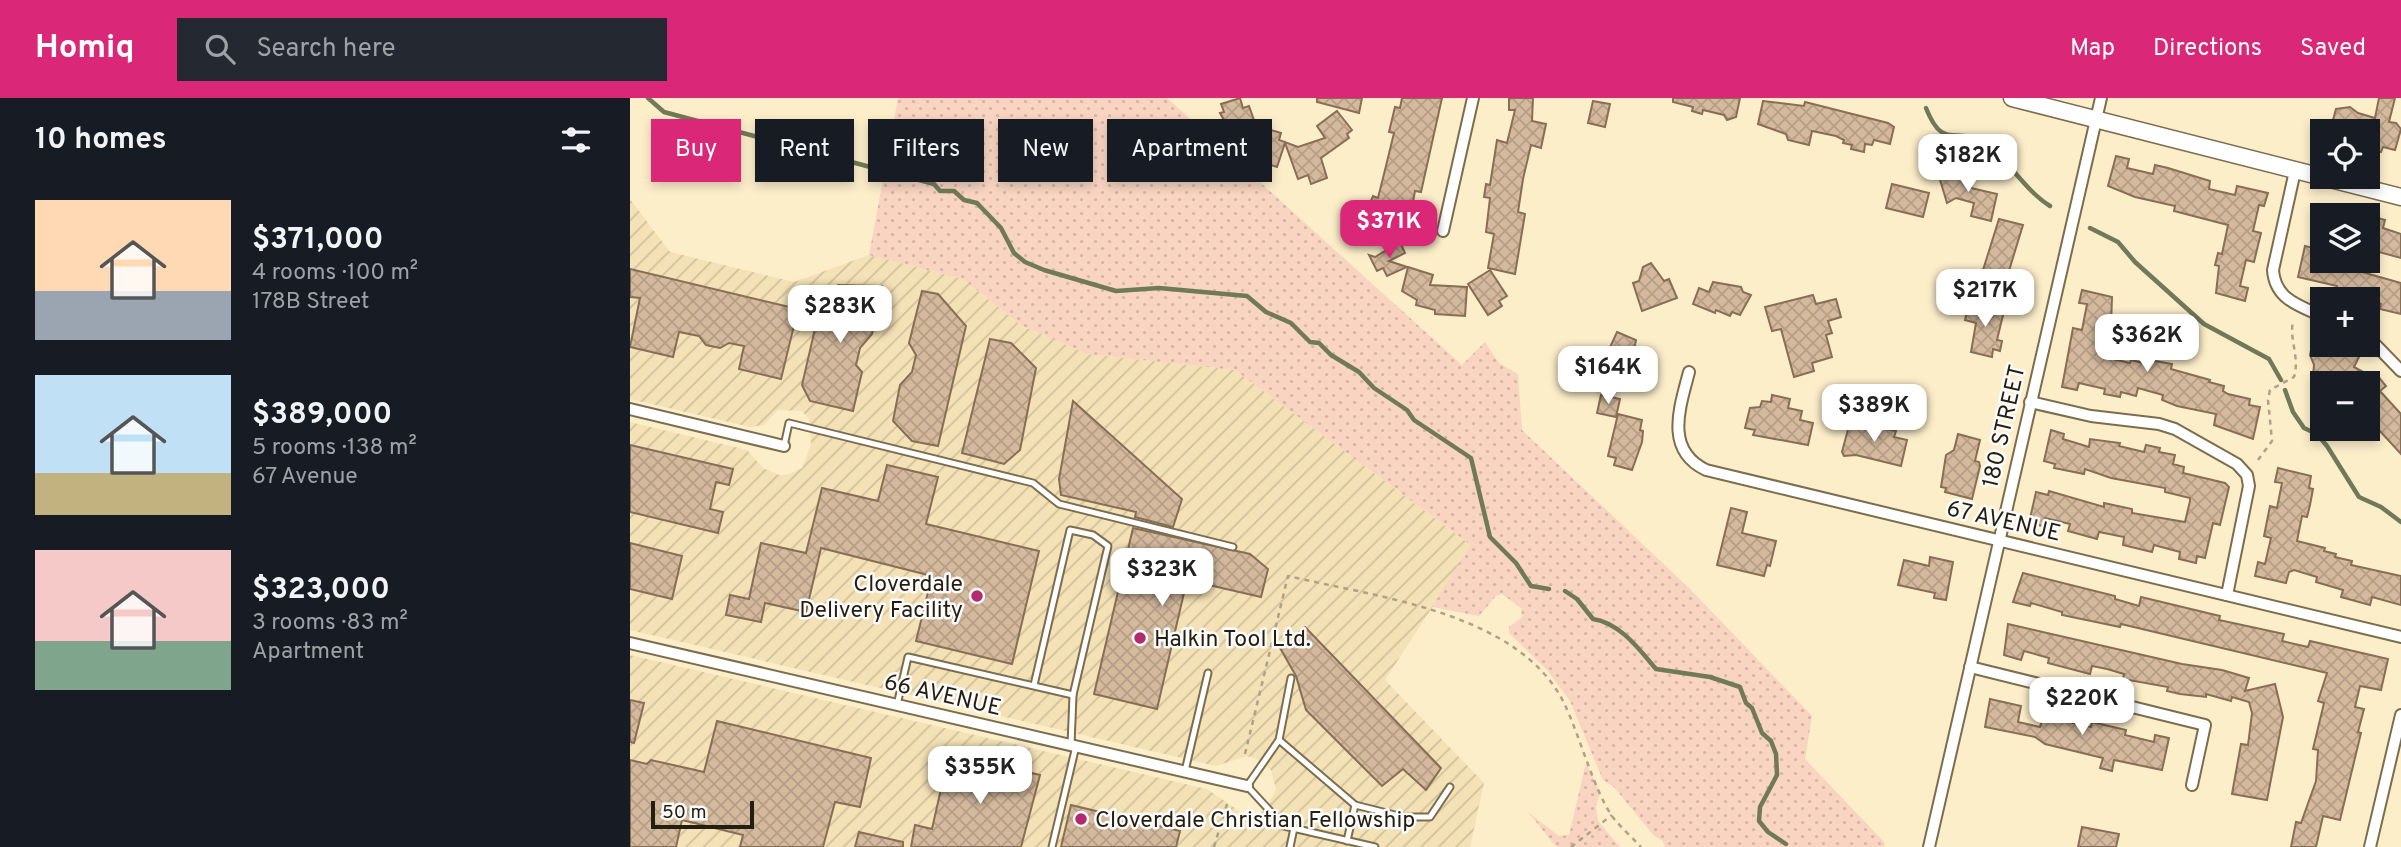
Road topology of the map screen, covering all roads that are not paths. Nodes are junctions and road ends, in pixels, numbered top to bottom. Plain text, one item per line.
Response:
1 (1472, 98) edge
2 (2012, 98) edge
3 (2101, 98) edge
4 (2098, 119) junction
5 (2295, 171) junction
6 (2401, 197) edge
7 (1443, 231) dead end
8 (2310, 310) edge
9 (2380, 350) edge
10 (1689, 372) dead end
11 (2401, 372) edge
12 (2030, 402) junction
13 (630, 410) edge
14 (784, 446) joint
15 (1998, 539) junction
16 (1233, 547) dead end
17 (2227, 595) junction
18 (2401, 637) edge
19 (630, 643) edge
20 (1970, 667) junction
21 (1208, 673) dead end
22 (1291, 678) dead end
23 (1034, 685) junction
24 (1073, 695) junction
25 (897, 705) junction
26 (2401, 715) edge
27 (1279, 740) junction
28 (1074, 746) junction
29 (1185, 771) junction
30 (2192, 785) dead end
31 (1247, 786) junction
32 (1450, 787) dead end
33 (1354, 805) junction
34 (1294, 828) junction
35 (1347, 841) junction
36 (1052, 847) edge
37 (1290, 847) edge
38 (1376, 847) edge
39 (1929, 847) edge
40 (2370, 847) edge

1 - 7 street
2 - 4 street
3 - 4 street, 180 STREET
4 - 5 street
4 - 12 street, 180 STREET
5 - 6 street
5 - 8 street
9 - 11 street
10 - 15 street, 67 AVENUE
12 - 15 street, 180 STREET
12 - 17 street
13 - 14 street
14 - 16 lane
15 - 17 street, 67 AVENUE
15 - 20 street, 180 STREET
17 - 18 street, 67 AVENUE
19 - 25 street, 66 AVENUE
20 - 30 street
20 - 39 street, 180 STREET
21 - 29 lane
22 - 27 lane
23 - 24 lane
23 - 24 lane
23 - 25 lane
24 - 28 lane
25 - 28 street, 66 AVENUE
26 - 40 street
27 - 31 lane
27 - 33 lane
28 - 29 street, 66 AVENUE
28 - 36 lane
29 - 31 street, 66 AVENUE
31 - 34 lane
32 - 33 lane
33 - 35 lane
34 - 35 lane
34 - 37 lane
35 - 38 lane

